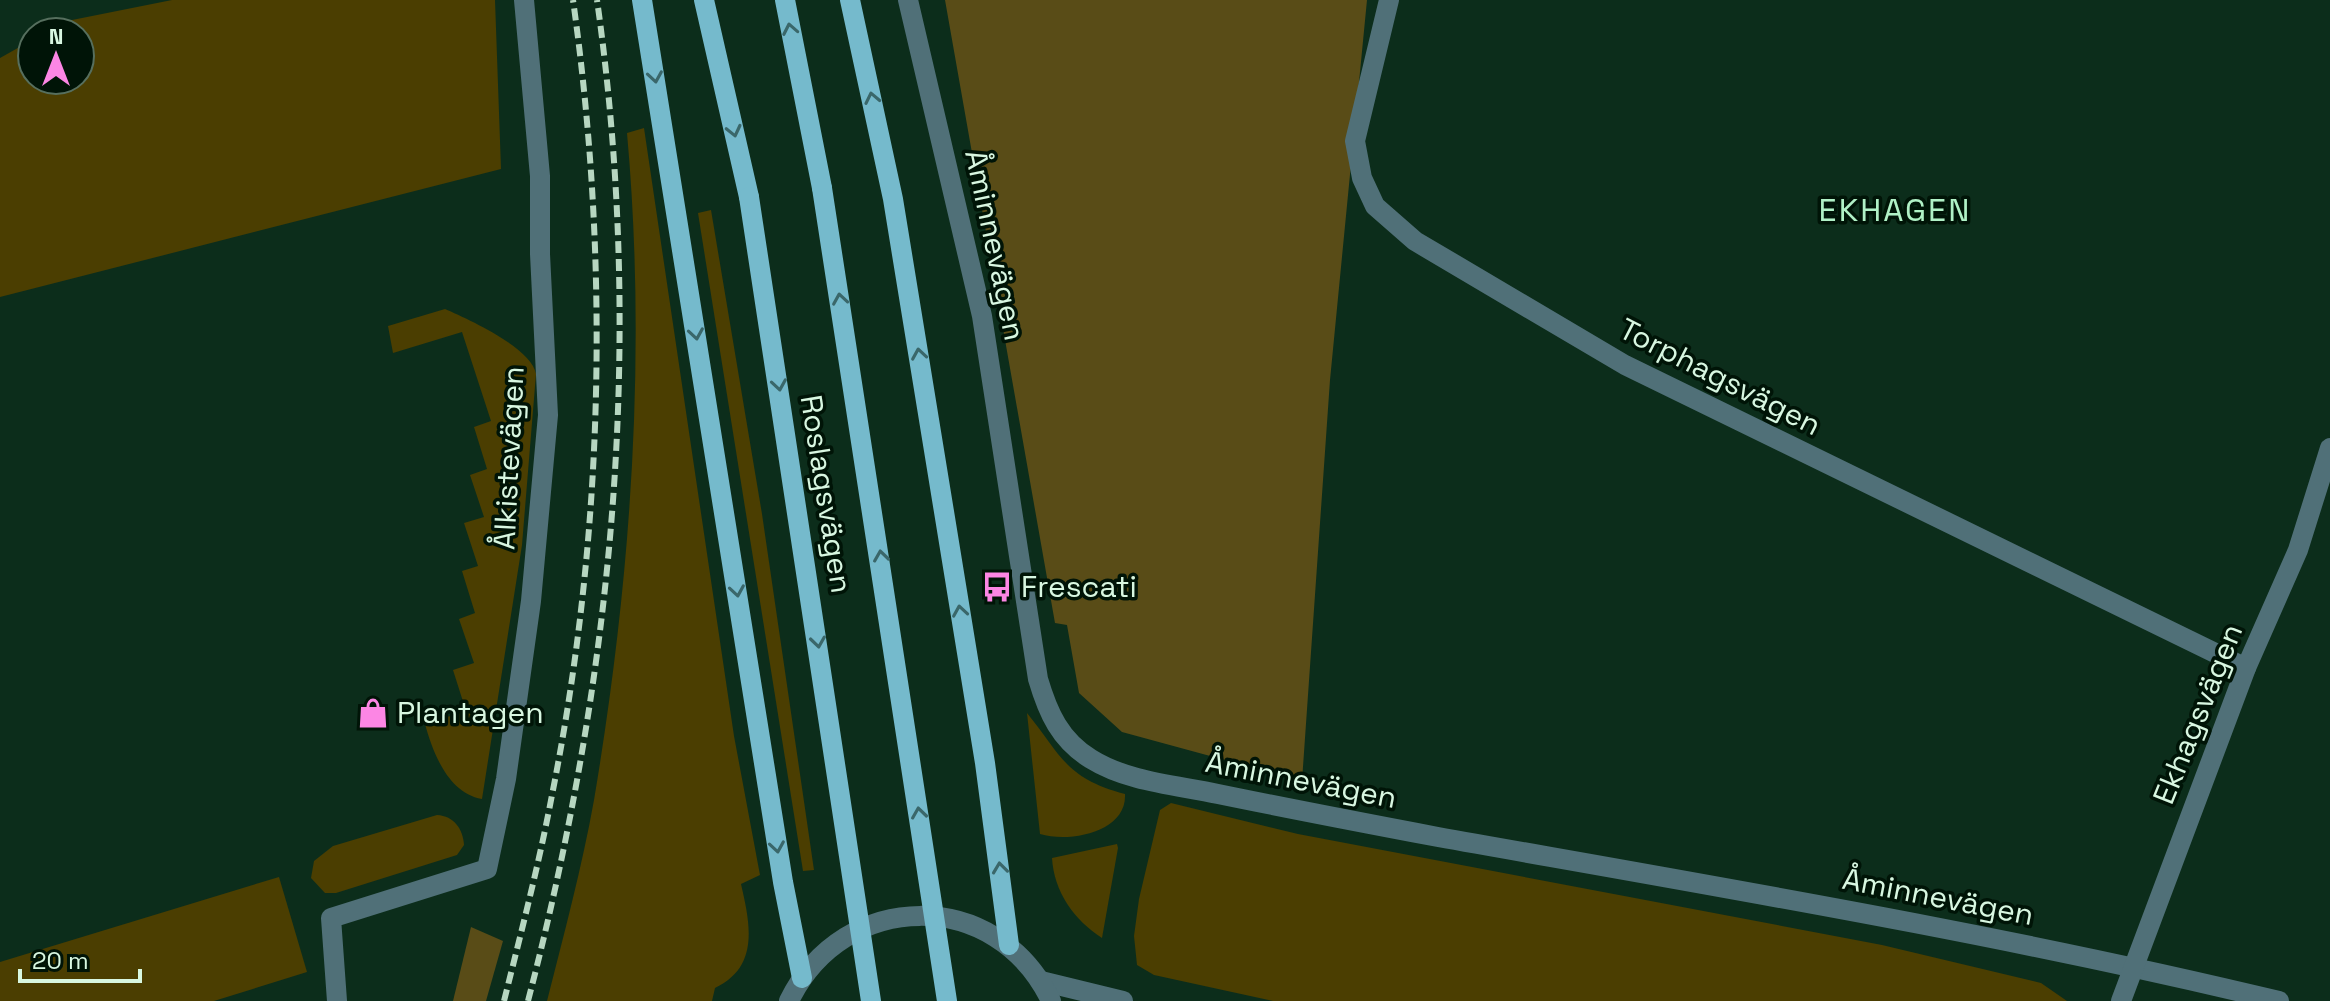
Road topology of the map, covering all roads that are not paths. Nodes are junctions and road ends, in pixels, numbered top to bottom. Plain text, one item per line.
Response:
1 (524, 0) edge
2 (642, 0) edge
3 (704, 0) edge
4 (785, 0) edge
5 (850, 0) edge
6 (908, 0) edge
7 (1389, 0) edge
8 (2330, 448) edge
9 (2246, 668) junction
10 (1009, 945) junction
11 (2132, 965) junction
12 (802, 978) junction
13 (1041, 981) junction
14 (337, 1001) edge
15 (789, 1001) edge
16 (871, 1001) edge
17 (947, 1001) edge
18 (1051, 1001) edge
19 (1123, 1001) edge
20 (2121, 1001) edge
21 (2279, 1001) edge

1 - 14 street, Ålkistevägen
2 -> 12 main road
3 -> 16 main road, Roslagsvägen, bridge
17 -> 4 main road, Roslagsvägen, bridge
10 -> 5 main road
6 - 11 street, Åminnevägen
7 - 9 street, Torphagsvägen
8 - 9 street, Ekhagsvägen
9 - 11 street, Ekhagsvägen
10 - 12 street
10 - 13 street
11 - 20 street, Ekhagsvägen
11 - 21 street, Åminnevägen
12 - 15 street
13 - 18 street
13 - 19 street

